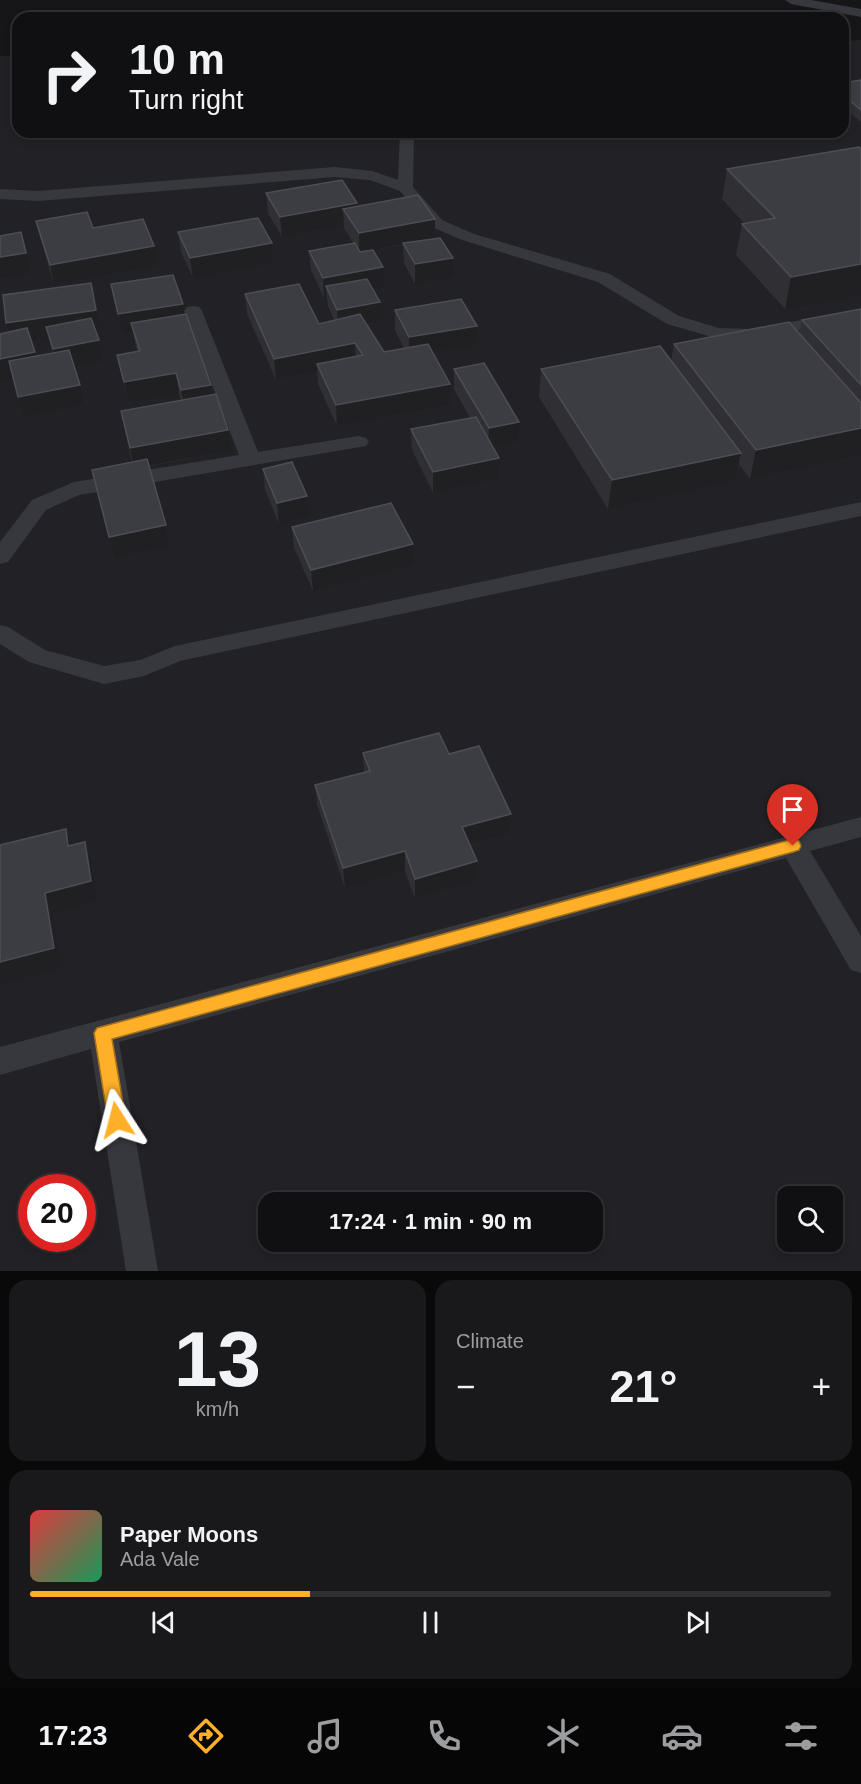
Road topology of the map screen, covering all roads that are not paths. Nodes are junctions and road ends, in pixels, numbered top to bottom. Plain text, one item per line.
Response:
1 (791, 0) edge
2 (861, 13) edge
3 (406, 138) edge
4 (405, 188) junction
5 (0, 194) edge
6 (193, 311) dead end
7 (861, 314) edge
8 (359, 442) dead end
9 (251, 460) junction
10 (861, 509) edge
11 (0, 557) edge
12 (0, 633) edge
13 (861, 827) edge
14 (793, 846) junction
15 (861, 961) edge
16 (103, 1033) junction
17 (0, 1061) edge
18 (142, 1271) edge

1 - 2 lane
3 - 4 lane
4 - 5 lane
4 - 7 lane
6 - 9 lane
8 - 9 lane
9 - 11 lane
10 - 12 lane
13 - 14 lane
14 - 15 lane
14 - 16 lane
16 - 17 lane
16 - 18 lane

